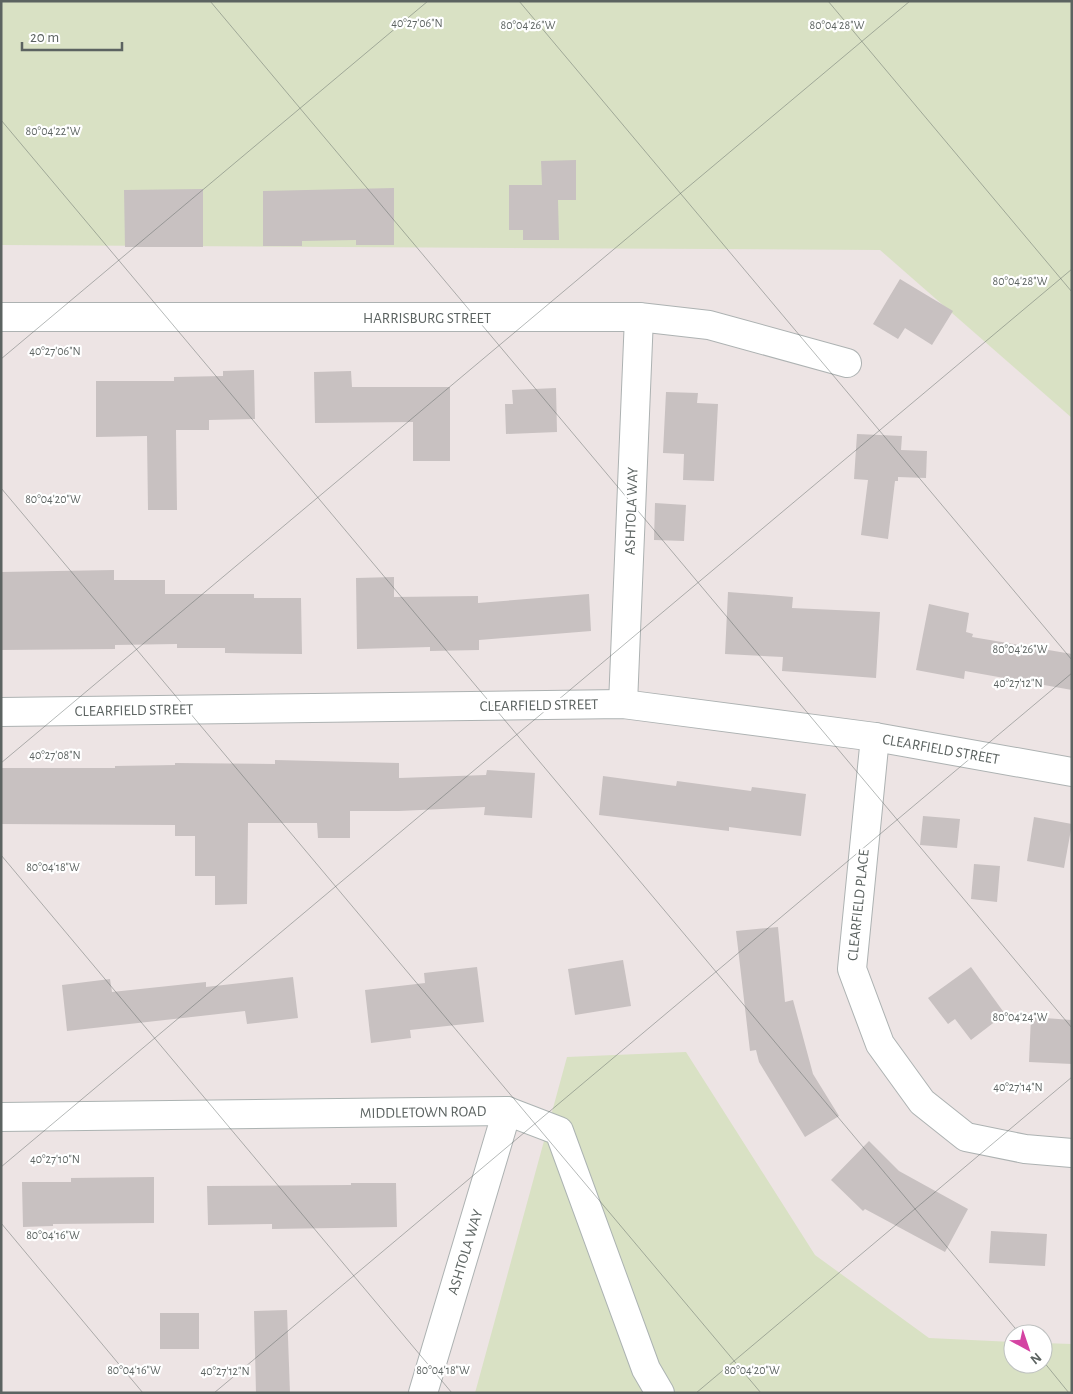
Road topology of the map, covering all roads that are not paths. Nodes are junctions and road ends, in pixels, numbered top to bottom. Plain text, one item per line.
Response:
1 (1, 317) edge
2 (639, 317) junction
3 (847, 363) dead end
4 (623, 704) junction
5 (1, 712) edge
6 (874, 737) junction
7 (1072, 772) edge
8 (507, 1111) junction
9 (1, 1117) edge
10 (1072, 1153) edge
11 (423, 1393) edge
12 (660, 1393) edge

1 - 2 street, HARRISBURG STREET
2 - 3 street, HARRISBURG STREET
2 - 4 street, ASHTOLA WAY
4 - 5 street, CLEARFIELD STREET
4 - 6 street, CLEARFIELD STREET
6 - 7 street, CLEARFIELD STREET
6 - 10 street, CLEARFIELD PLACE
8 - 9 street, MIDDLETOWN ROAD
8 - 11 street, ASHTOLA WAY
8 - 12 street, MIDDLETOWN ROAD

